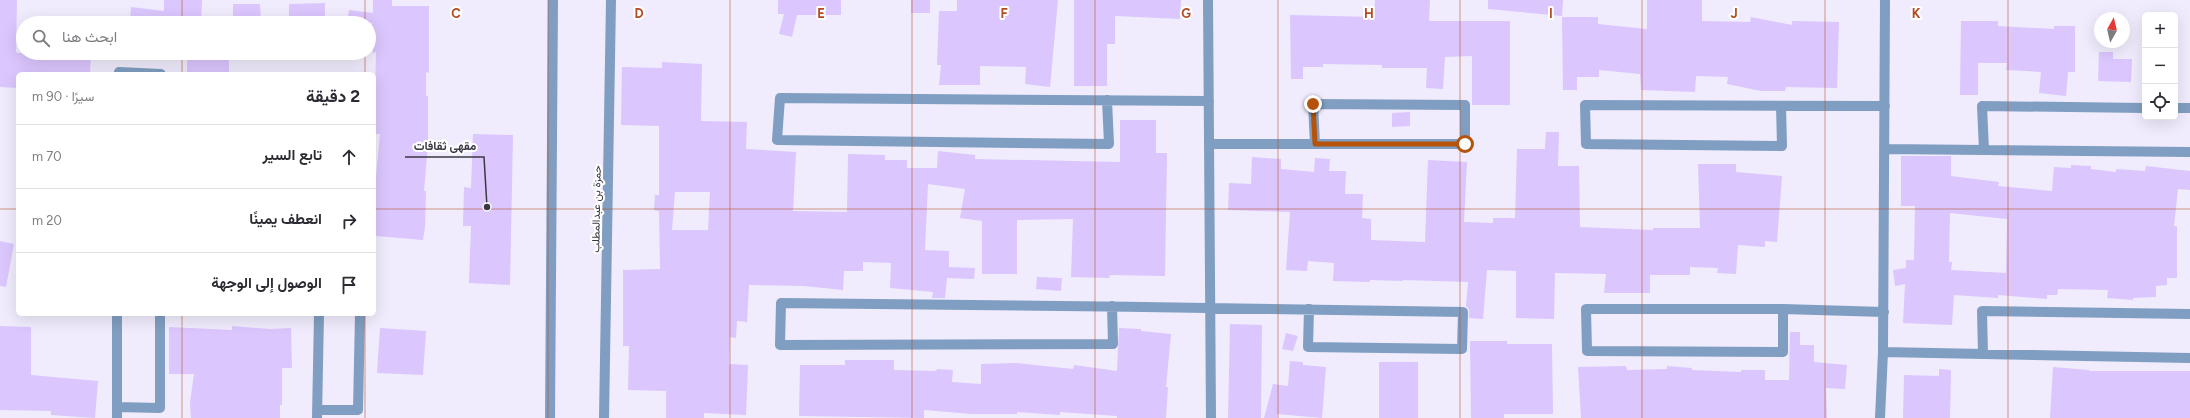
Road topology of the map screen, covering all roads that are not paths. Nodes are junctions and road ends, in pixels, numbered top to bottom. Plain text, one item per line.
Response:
1 (553, 0) edge
2 (611, 0) edge
3 (1208, 0) edge
4 (1885, 0) edge
5 (1106, 100) junction
6 (1209, 101) junction
7 (1782, 106) junction
8 (1885, 106) junction
9 (2142, 108) edge
10 (2178, 108) edge
11 (2190, 108) edge
12 (1209, 144) junction
13 (1315, 144) junction
14 (1885, 149) junction
15 (1984, 150) junction
16 (2190, 152) edge
17 (1112, 306) junction
18 (1210, 307) junction
19 (1309, 309) junction
20 (1783, 309) junction
21 (1884, 312) junction
22 (2190, 314) edge
23 (117, 316) edge
24 (160, 316) edge
25 (319, 316) edge
26 (360, 316) edge
27 (1883, 352) junction
28 (1983, 354) junction
29 (2190, 358) edge
30 (117, 413) edge
31 (317, 414) edge
32 (550, 418) edge
33 (604, 418) edge
34 (1211, 418) edge
35 (1880, 418) edge

1 - 32 street
2 - 33 street, حمزة بن عبدالمطلب
3 - 6 street
4 - 8 street
5 - 5 street
5 - 6 street
6 - 12 street
7 - 7 street
7 - 8 street
8 - 14 street
9 - 15 street
10 - 11 street
12 - 13 street
12 - 18 street
13 - 13 street
14 - 15 street
14 - 21 street
15 - 16 street
17 - 17 street
17 - 18 street
18 - 19 street
18 - 34 street
19 - 19 street
20 - 20 street
20 - 21 street
21 - 27 street
22 - 28 street
23 - 30 street
24 - 30 street
25 - 31 street
26 - 31 street
27 - 28 street
27 - 35 street
28 - 29 street

